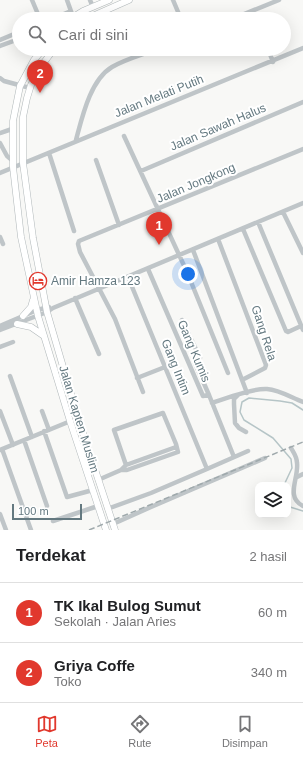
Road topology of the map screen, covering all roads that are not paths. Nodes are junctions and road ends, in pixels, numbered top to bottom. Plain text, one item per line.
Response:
1 (32, 0) edge
2 (67, 0) edge
3 (90, 0) edge
4 (109, 0) edge
5 (128, 0) edge
6 (173, 0) edge
7 (279, 0) edge
8 (93, 6) junction
9 (253, 11) edge
10 (37, 12) edge
11 (71, 12) edge
12 (80, 12) edge
13 (101, 12) edge
14 (178, 12) edge
15 (12, 35) edge
16 (0, 40) edge
17 (12, 41) edge
18 (0, 46) edge
19 (303, 48) edge
20 (291, 54) edge
21 (37, 56) edge
22 (49, 56) edge
23 (140, 56) edge
24 (271, 56) edge
25 (286, 56) edge
26 (273, 62) junction
27 (0, 78) edge
28 (20, 86) junction
29 (30, 88) junction
30 (303, 102) edge
31 (12, 129) junction
32 (0, 133) edge
33 (124, 136) dead end
34 (76, 140) junction
35 (0, 143) edge
36 (303, 149) edge
37 (49, 153) junction
38 (96, 160) dead end
39 (23, 163) junction
40 (13, 164) junction
41 (141, 171) junction
42 (0, 172) edge
43 (303, 204) edge
44 (158, 210) junction
45 (284, 212) junction
46 (258, 222) junction
47 (119, 225) junction
48 (243, 229) junction
49 (74, 232) dead end
50 (0, 237) edge
51 (218, 239) junction
52 (3, 244) dead end
53 (193, 250) junction
54 (303, 253) edge
55 (179, 255) junction
56 (148, 269) junction
57 (128, 277) junction
58 (99, 288) junction
59 (75, 298) junction
60 (34, 299) junction
61 (46, 310) junction
62 (37, 313) junction
63 (23, 316) junction
64 (182, 320) dead end
65 (17, 324) junction
66 (0, 326) edge
67 (302, 328) edge
68 (0, 330) edge
69 (44, 336) junction
70 (14, 342) dead end
71 (0, 347) edge
72 (99, 354) dead end
73 (165, 367) junction
74 (228, 373) dead end
75 (10, 376) dead end
76 (137, 378) junction
77 (242, 380) junction
78 (143, 392) dead end
79 (247, 392) junction
80 (209, 395) junction
81 (238, 395) junction
82 (303, 402) edge
83 (212, 403) junction
84 (0, 410) edge
85 (42, 411) dead end
86 (78, 418) junction
87 (70, 421) junction
88 (46, 430) junction
89 (246, 432) dead end
90 (32, 437) junction
91 (24, 440) junction
92 (13, 445) junction
93 (176, 447) junction
94 (291, 448) dead end
95 (1, 450) edge
96 (166, 451) junction
97 (248, 451) dead end
98 (156, 454) junction
99 (168, 456) junction
100 (234, 457) junction
101 (265, 458) dead end
102 (157, 460) junction
103 (142, 462) junction
104 (126, 465) junction
105 (206, 468) junction
106 (121, 470) junction
107 (303, 474) edge
108 (297, 476) junction
109 (98, 480) junction
110 (93, 490) junction
111 (47, 506) dead end
112 (98, 506) junction
113 (303, 506) edge
114 (107, 509) junction
115 (0, 514) edge
116 (53, 521) dead end
117 (114, 527) edge
118 (6, 530) edge
119 (31, 530) edge
120 (106, 530) edge

1 - 10 street
2 - 11 street
3 - 8 street
4 - 8 main road
5 - 13 main road
6 - 14 street
7 - 9 street
8 - 12 main road
15 - 16 street
17 - 18 street
19 - 20 street, Jalan Melati Putih
21 - 28 main road, Jalan Kapten Muslim
22 - 29 main road, Jalan Kapten Muslim
23 - 34 street
24 - 26 street
25 - 26 street, Jalan Melati Putih
26 - 34 street, Jalan Melati Putih
27 - 28 street
28 - 29 street
28 - 31 main road, Jalan Kapten Muslim
29 - 39 main road, Jalan Kapten Muslim
30 - 41 street, Jalan Sawah Halus
31 - 32 street
31 - 40 main road, Jalan Kapten Muslim
33 - 41 street
34 - 37 street, Jalan Melati Putih
35 - 40 street
36 - 44 street, Jalan Jongkong
37 - 39 street, Jalan Melati Putih
37 - 49 street
38 - 47 street
39 - 40 street, Jalan Melati Putih
39 - 61 main road, Jalan Kapten Muslim
40 - 42 street, Jalan Melati Putih
40 - 60 main road, Jalan Kapten Muslim
41 - 44 street
43 - 45 street
44 - 47 street, Jalan Jongkong
44 - 55 street
45 - 46 street
45 - 54 street
46 - 48 street
46 - 67 street
47 - 58 street, Jalan Jongkong
48 - 51 street
48 - 67 street
50 - 52 street
51 - 53 street
51 - 77 street, Gang Rela
53 - 55 street
53 - 77 street
55 - 56 street
55 - 74 street
56 - 57 street
56 - 80 street, Gang Kumis
57 - 58 street
57 - 73 street, Gang Intim
58 - 59 street
58 - 76 street
59 - 61 street
59 - 72 street
60 - 62 main road, Jalan Kapten Muslim
60 - 63 main road
61 - 62 street
61 - 86 main road, Jalan Kapten Muslim
62 - 63 street
62 - 65 street
62 - 69 main road, Jalan Kapten Muslim
63 - 66 street
64 - 80 street
65 - 68 street
65 - 69 main road
69 - 87 main road, Jalan Kapten Muslim
70 - 71 street
73 - 76 street
73 - 105 street, Gang Intim
75 - 90 street
76 - 78 street
77 - 79 street
79 - 81 street
79 - 82 street
80 - 83 street, Gang Kumis
81 - 83 street
81 - 89 street
83 - 100 street, Gang Kumis
84 - 92 street
85 - 88 street
86 - 87 street
86 - 109 main road, Jalan Kapten Muslim
87 - 88 street
87 - 110 main road, Jalan Kapten Muslim
88 - 90 street
88 - 110 street
90 - 91 street
91 - 92 street
91 - 111 street
92 - 95 street
93 - 96 street
93 - 99 street
93 - 104 street
94 - 108 street
95 - 119 street
96 - 98 street
96 - 99 street
97 - 100 street
98 - 102 street
98 - 103 street
99 - 102 street
100 - 105 street
101 - 117 street
102 - 103 street
103 - 104 street
103 - 106 street
104 - 106 street
105 - 114 street
106 - 109 street
107 - 108 street
108 - 113 street
109 - 114 main road, Jalan Kapten Muslim
110 - 112 main road, Jalan Kapten Muslim
112 - 116 street
112 - 120 main road, Jalan Kapten Muslim
114 - 117 main road, Jalan Kapten Muslim
115 - 118 street

